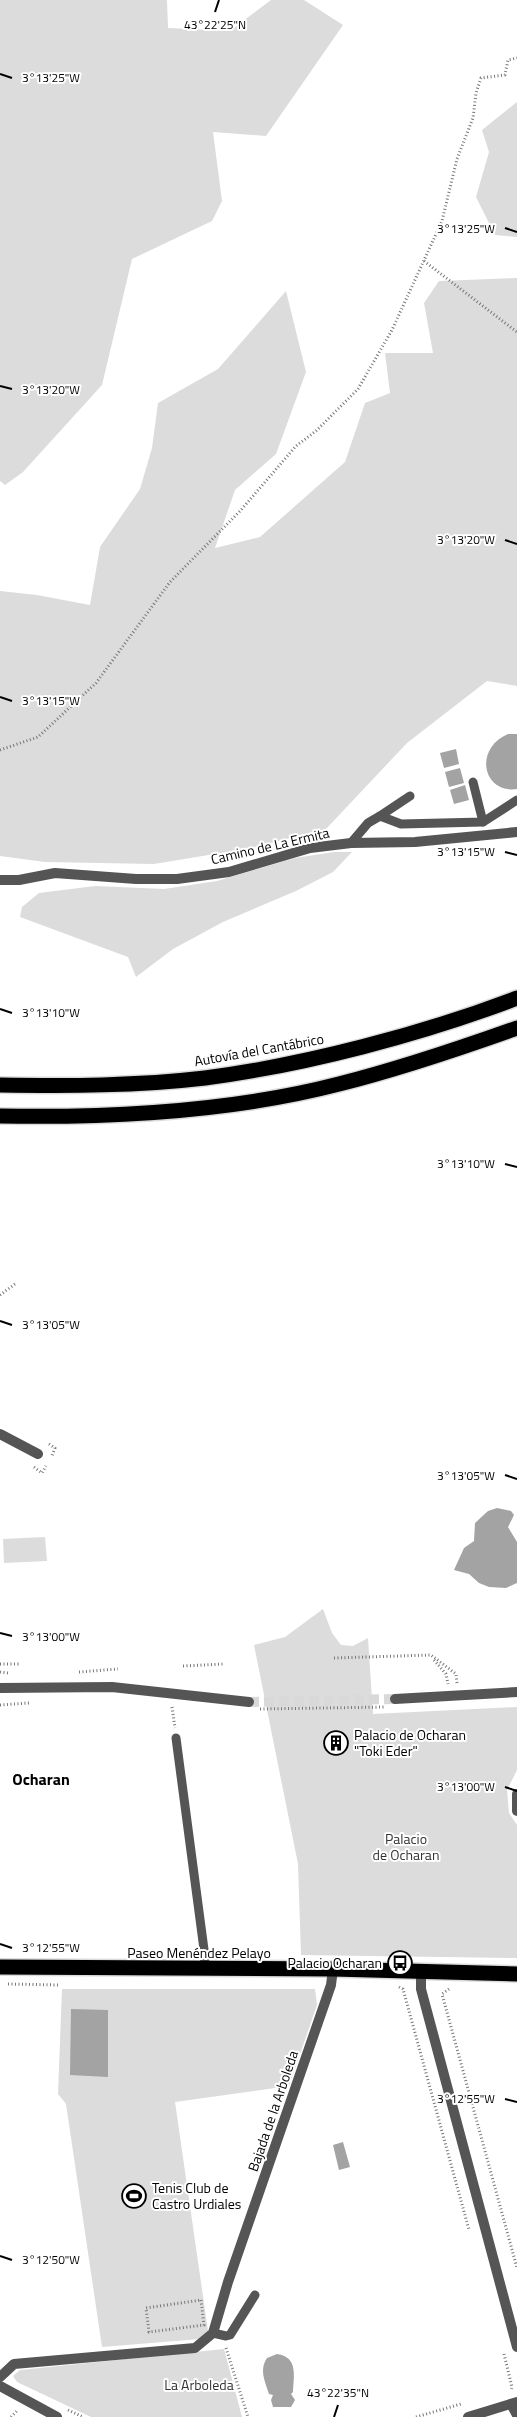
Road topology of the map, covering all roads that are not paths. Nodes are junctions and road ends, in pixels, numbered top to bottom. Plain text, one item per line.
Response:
1 (473, 782) dead end
2 (410, 796) dead end
3 (517, 800) edge
4 (380, 816) junction
5 (483, 822) junction
6 (517, 832) edge
7 (351, 843) junction
8 (0, 880) edge
9 (517, 998) edge
10 (517, 1028) edge
11 (0, 1085) edge
12 (0, 1116) edge
13 (0, 1434) edge
14 (38, 1454) dead end
15 (0, 1688) edge
16 (517, 1692) edge
17 (249, 1702) tunnel mouth
18 (394, 1703) tunnel mouth
19 (176, 1738) road end
20 (517, 1794) edge
21 (517, 1811) edge
22 (204, 1969) junction
23 (333, 1969) junction
24 (422, 1972) junction
25 (2, 1974) edge
26 (517, 1974) edge
27 (255, 2296) dead end
28 (213, 2333) junction
29 (517, 2347) edge
30 (0, 2377) edge
31 (0, 2386) edge
32 (514, 2403) edge
33 (517, 2415) edge
34 (57, 2417) edge
35 (468, 2417) edge

1 - 5 lane
2 - 4 lane
3 - 5 lane
4 - 5 lane
4 - 7 lane
6 - 7 street, Camino de La Ermita
7 - 8 street, Camino de La Ermita
9 - 11 highway, Autovía del Cantábrico
10 - 12 highway
13 - 14 street
15 - 17 street
16 - 18 street
19 - 22 lane
20 - 21 street
22 - 23 highway, Paseo Menéndez Pelayo
22 - 25 highway, Paseo Menéndez Pelayo
23 - 24 highway, Paseo Menéndez Pelayo
23 - 28 street, Bajada de la Arboleda
24 - 26 highway, Paseo Menéndez Pelayo
24 - 29 street
27 - 28 lane
28 - 30 street
31 - 34 street
32 - 33 street
32 - 35 street

